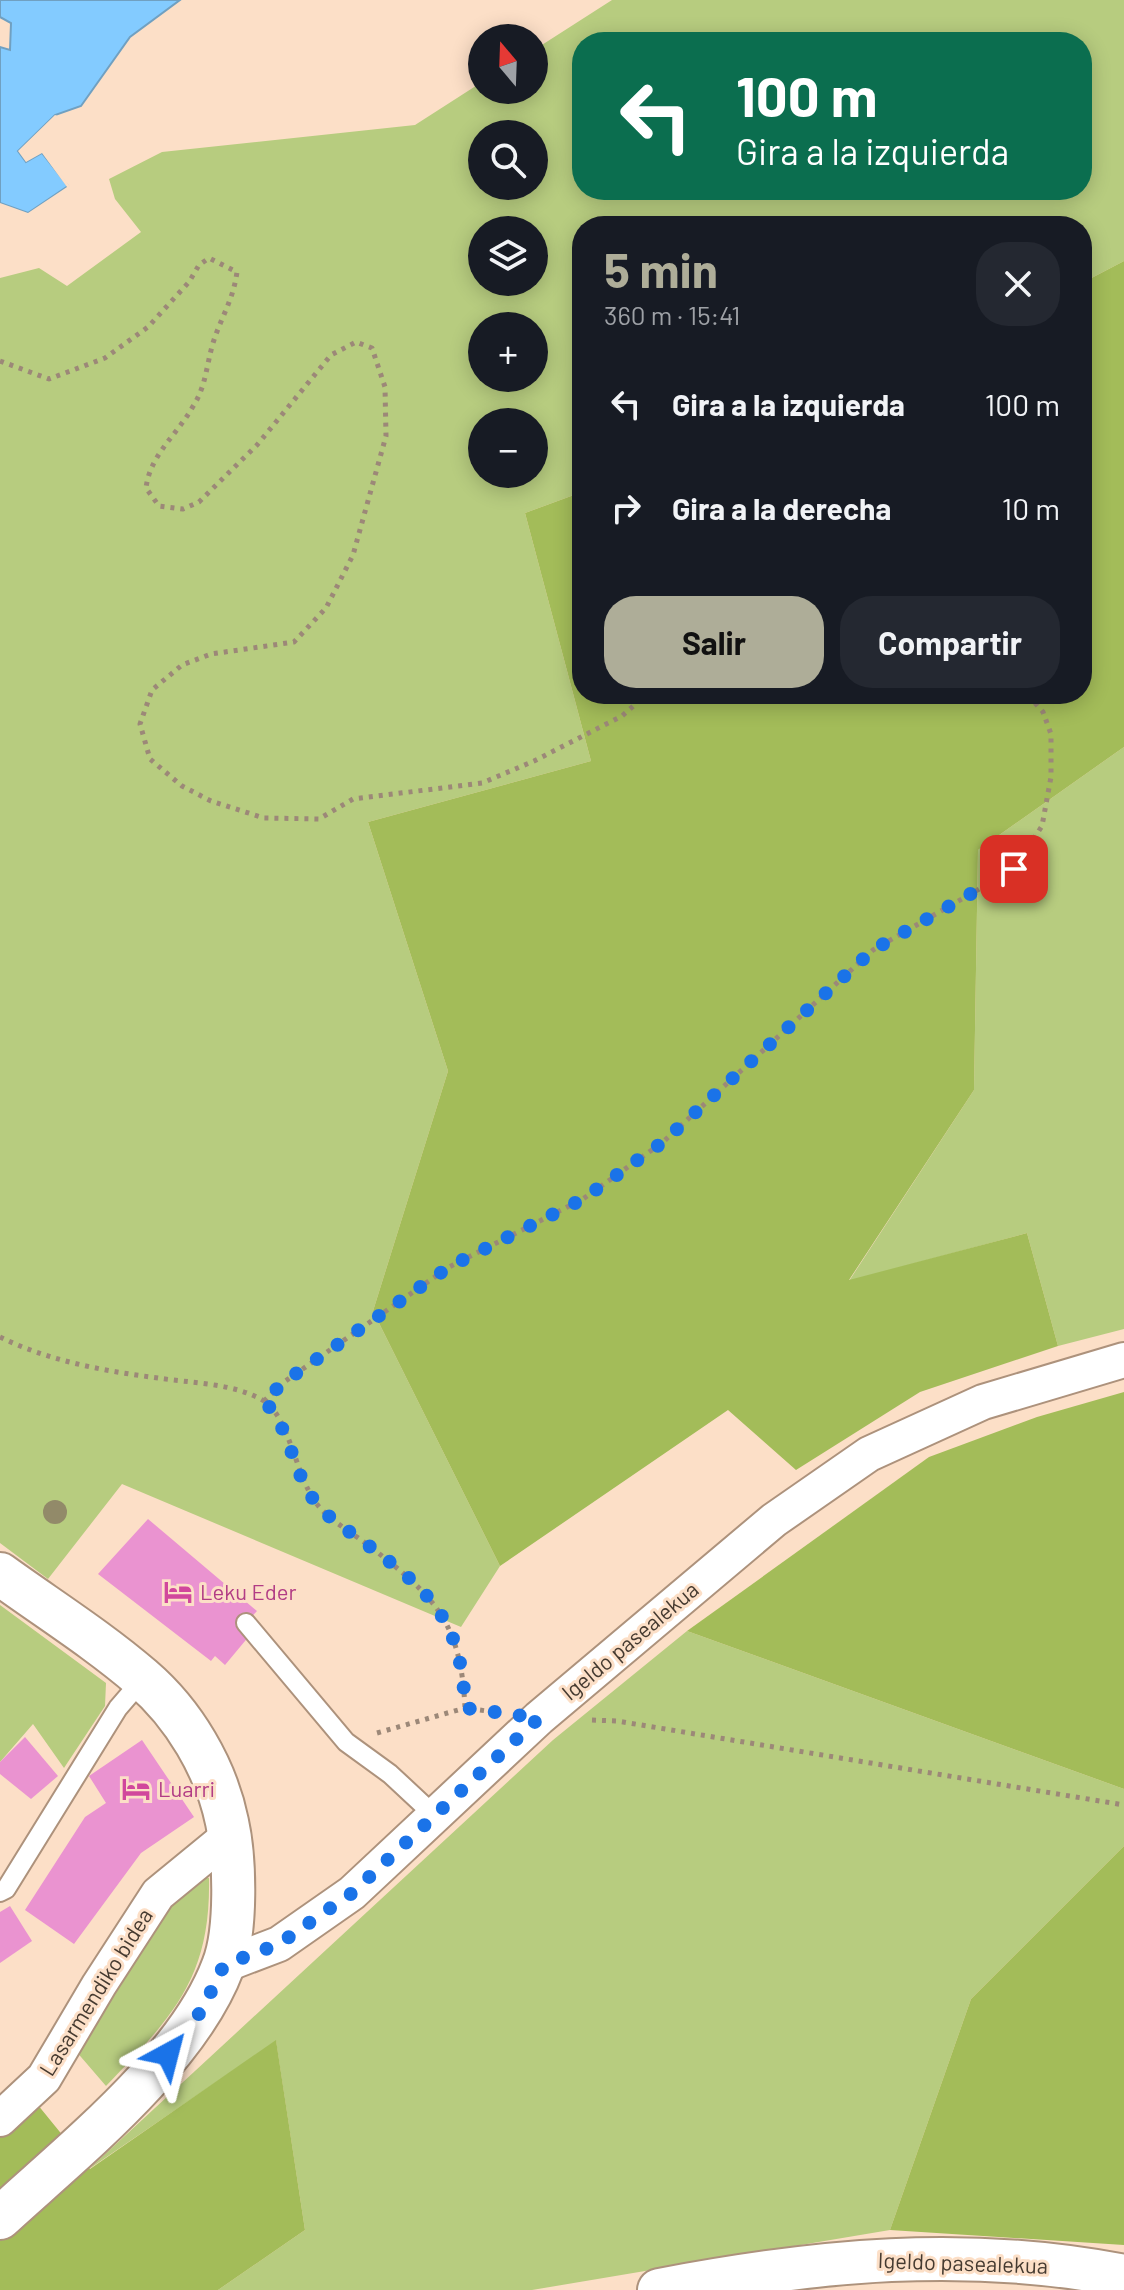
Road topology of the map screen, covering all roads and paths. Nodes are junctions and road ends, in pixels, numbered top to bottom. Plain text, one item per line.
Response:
1 (0, 361) edge
2 (636, 704) edge
3 (1036, 704) edge
4 (0, 1337) edge
5 (1124, 1360) edge
6 (264, 1401) junction
7 (0, 1574) edge
8 (246, 1623) dead end
9 (143, 1679) junction
10 (465, 1708) junction
11 (539, 1718) junction
12 (346, 1742) junction
13 (1124, 1805) edge
14 (434, 1815) junction
15 (230, 1835) junction
16 (0, 1892) edge
17 (224, 1965) junction
18 (0, 2119) edge
19 (0, 2218) edge
20 (1124, 2276) edge
21 (659, 2290) edge

1 - 2 path
3 - 6 path
4 - 6 path
5 - 11 street, Igeldo pasealekua
6 - 10 path
7 - 9 street
8 - 12 lane
9 - 15 street
9 - 16 lane
10 - 11 path
10 - 12 path
11 - 13 path
11 - 14 street, Igeldo pasealekua
12 - 14 lane
14 - 17 street, Igeldo pasealekua
15 - 17 street
15 - 18 street, Lasarmendiko bidea
17 - 19 street
20 - 21 street, Igeldo pasealekua

